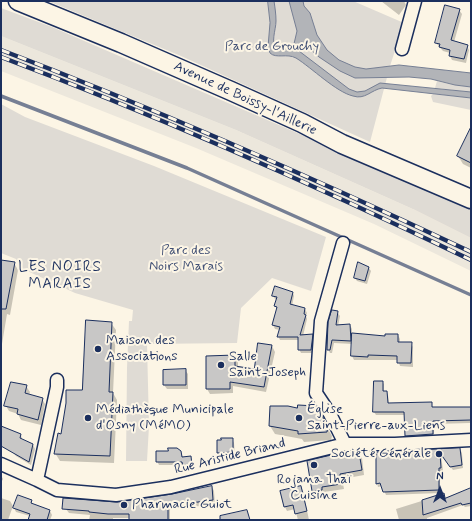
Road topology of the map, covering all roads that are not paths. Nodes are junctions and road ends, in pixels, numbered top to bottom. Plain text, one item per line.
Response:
1 (18, 1) edge
2 (414, 1) edge
3 (402, 49) dead end
4 (471, 199) edge
5 (343, 242) dead end
6 (57, 380) dead end
7 (471, 440) edge
8 (345, 444) junction
9 (1, 464) edge
10 (37, 480) junction

1 - 4 main road, Avenue de Boissy-l'Aillerie
2 - 3 street
5 - 8 street
6 - 10 street
7 - 8 street, Rue Aristide Briand
8 - 10 street, Rue Aristide Briand
9 - 10 street, Rue Aristide Briand

